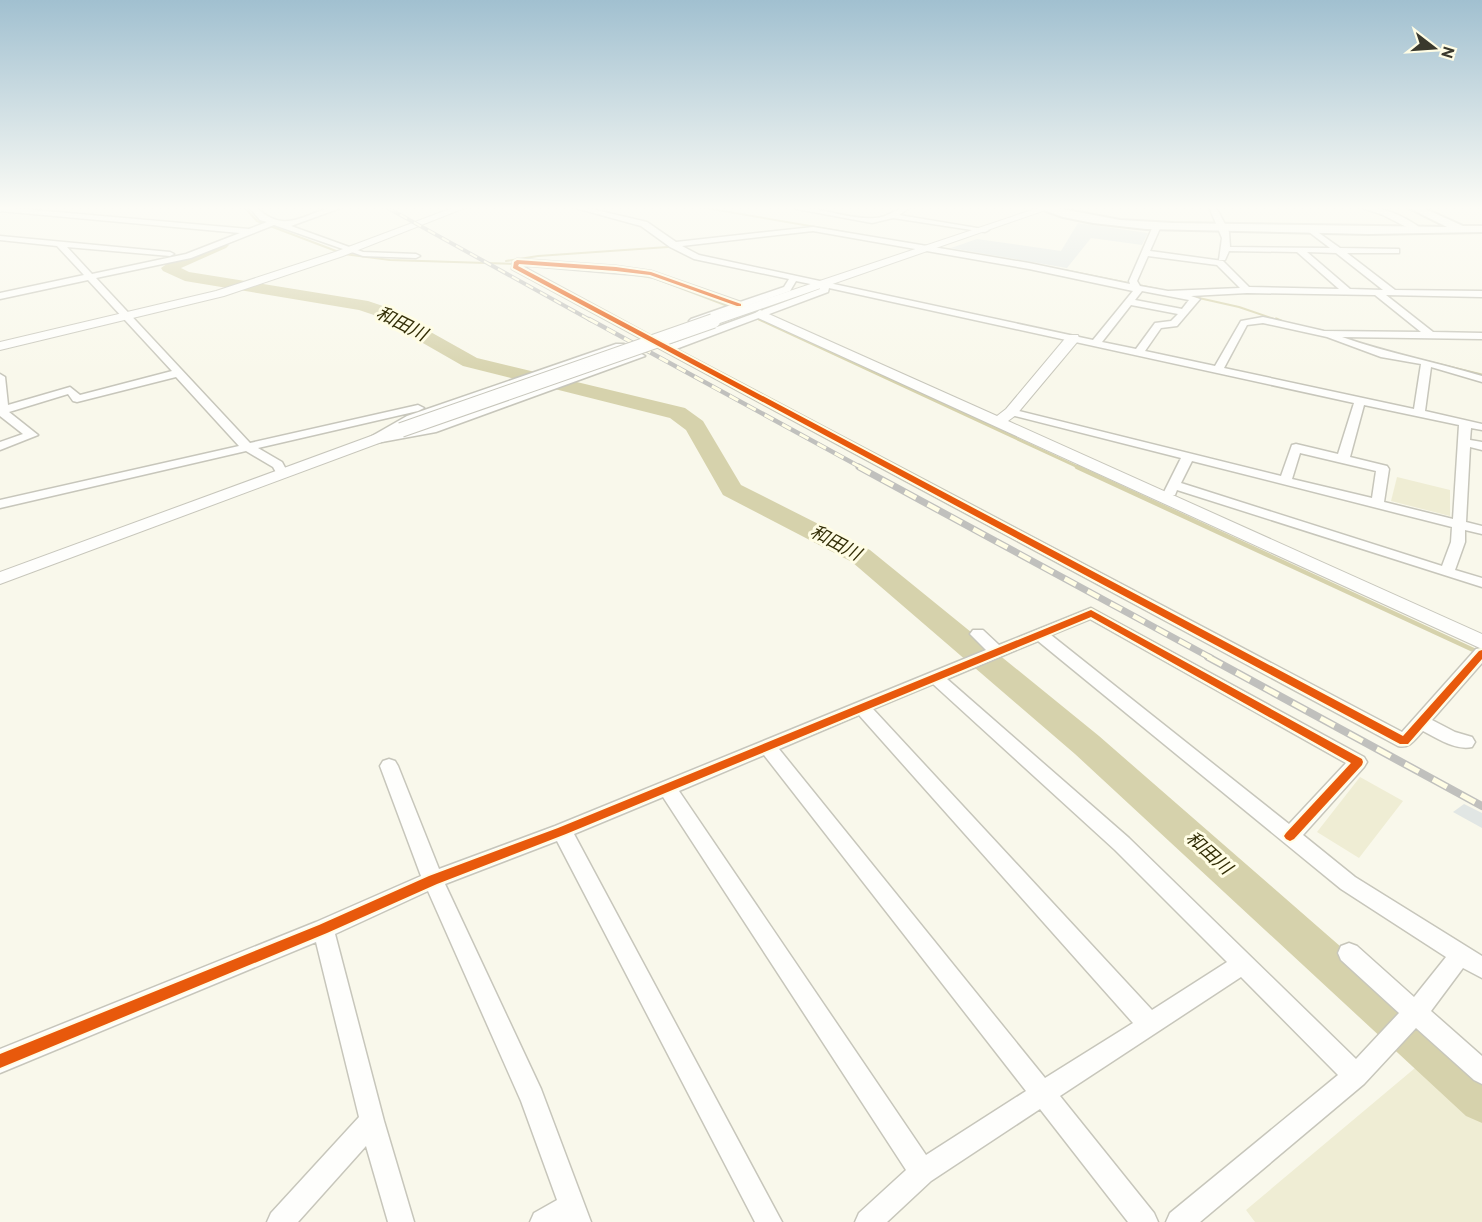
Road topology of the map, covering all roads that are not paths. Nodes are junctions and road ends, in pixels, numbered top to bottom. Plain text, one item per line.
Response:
1 (79, 264) edge
2 (149, 264) edge
3 (310, 264) edge
4 (565, 264) edge
5 (566, 264) edge
6 (729, 264) edge
7 (883, 264) edge
8 (1021, 264) edge
9 (1140, 264) edge
10 (1221, 264) edge
11 (1315, 264) edge
12 (1357, 264) edge
13 (91, 276) junction
14 (794, 278) junction
15 (824, 284) junction
16 (1134, 284) junction
17 (1247, 290) junction
18 (1348, 292) junction
19 (1189, 293) junction
20 (1378, 293) junction
21 (1393, 293) junction
22 (1171, 294) junction
23 (1482, 294) edge
24 (0, 296) edge
25 (1130, 302) junction
26 (735, 307) junction
27 (1184, 312) junction
28 (126, 316) junction
29 (755, 316) junction
30 (700, 319) junction
31 (721, 328) junction
32 (1324, 334) junction
33 (1429, 334) junction
34 (1482, 336) edge
35 (649, 337) junction
36 (1072, 338) junction
37 (1096, 343) junction
38 (0, 346) edge
39 (668, 348) junction
40 (1139, 352) junction
41 (1426, 362) junction
42 (1218, 369) junction
43 (178, 373) junction
44 (0, 377) edge
45 (1482, 379) edge
46 (476, 395) junction
47 (1360, 401) junction
48 (3, 410) junction
49 (1419, 414) junction
50 (1005, 417) junction
51 (1465, 424) junction
52 (1482, 427) edge
53 (371, 440) junction
54 (1465, 442) junction
55 (0, 446) edge
56 (1482, 446) edge
57 (247, 447) junction
58 (1188, 457) junction
59 (1343, 459) junction
60 (282, 473) junction
61 (1285, 481) junction
62 (1170, 492) junction
63 (0, 504) edge
64 (1377, 504) junction
65 (1458, 524) junction
66 (1482, 530) edge
67 (1447, 571) junction
68 (0, 578) edge
69 (1482, 583) edge
70 (978, 633) dead end
71 (1041, 635) junction
72 (1480, 651) edge
73 (998, 653) junction
74 (936, 678) junction
75 (862, 708) junction
76 (1421, 722) junction
77 (1466, 742) dead end
78 (767, 747) junction
79 (389, 766) dead end
80 (667, 788) junction
81 (562, 831) junction
82 (1290, 836) junction
83 (433, 880) junction
84 (323, 929) junction
85 (1349, 953) dead end
86 (1461, 954) junction
87 (1243, 964) junction
88 (1482, 968) edge
89 (1415, 1012) junction
90 (1149, 1024) junction
91 (0, 1061) edge
92 (1482, 1072) edge
93 (1356, 1076) junction
94 (1042, 1094) junction
95 (372, 1121) junction
96 (922, 1172) junction
97 (575, 1214) edge
98 (280, 1222) edge
99 (400, 1222) edge
100 (543, 1222) edge
101 (769, 1222) edge
102 (867, 1222) edge
103 (1145, 1222) edge
104 (1179, 1222) edge

1 - 13 street
2 - 13 street
3 - 28 street
4 - 35 street
5 - 26 street
6 - 14 street
7 - 15 street
8 - 16 street
9 - 16 street
10 - 17 street
11 - 18 street
12 - 21 street
13 - 24 street
13 - 28 street
14 - 15 street
14 - 26 street
15 - 29 street
15 - 36 street
15 - 53 street, bridge
16 - 19 street
16 - 22 street
16 - 25 street
17 - 18 street
17 - 19 street
18 - 20 street
19 - 22 street
20 - 21 street
20 - 33 street
21 - 23 street
22 - 27 street
25 - 27 street
25 - 37 street
26 - 30 street
27 - 40 street
28 - 38 street
28 - 43 street
29 - 31 street
29 - 50 street
30 - 31 street
30 - 35 street
31 - 39 street
32 - 33 street
32 - 41 street
32 - 42 street
33 - 34 street
35 - 39 street
36 - 37 street
36 - 50 street
37 - 40 street
39 - 76 street
40 - 42 street
41 - 45 street
41 - 49 street
42 - 47 street
43 - 48 street
43 - 57 street
44 - 48 street
46 - 53 street
46 - 53 street
46 - 57 street
47 - 49 street
47 - 59 street
48 - 55 street
49 - 51 street
50 - 58 street
50 - 62 street
51 - 52 street
51 - 54 street
53 - 60 street
54 - 56 street
54 - 65 street
57 - 60 street
57 - 63 street
58 - 61 street
58 - 62 street
59 - 61 street
59 - 64 street
60 - 68 street
61 - 64 street
62 - 67 street
62 - 72 street
64 - 65 street
65 - 66 street
65 - 67 street
67 - 69 street
70 - 73 street
71 - 73 street
71 - 82 street
71 - 82 street
72 - 76 street
73 - 74 street
74 - 75 street
74 - 87 street
75 - 78 street
75 - 90 street
76 - 77 street
78 - 80 street
78 - 94 street
79 - 83 street
80 - 81 street
80 - 96 street
81 - 83 street
81 - 101 street
82 - 86 street
83 - 84 street
83 - 97 street
84 - 91 street
84 - 95 street
85 - 89 street
86 - 88 street
86 - 89 street
87 - 90 street
87 - 93 street
89 - 92 street
89 - 93 street
90 - 94 street
93 - 104 street
94 - 96 street
94 - 103 street
95 - 98 street
95 - 99 street
96 - 102 street
97 - 100 street

